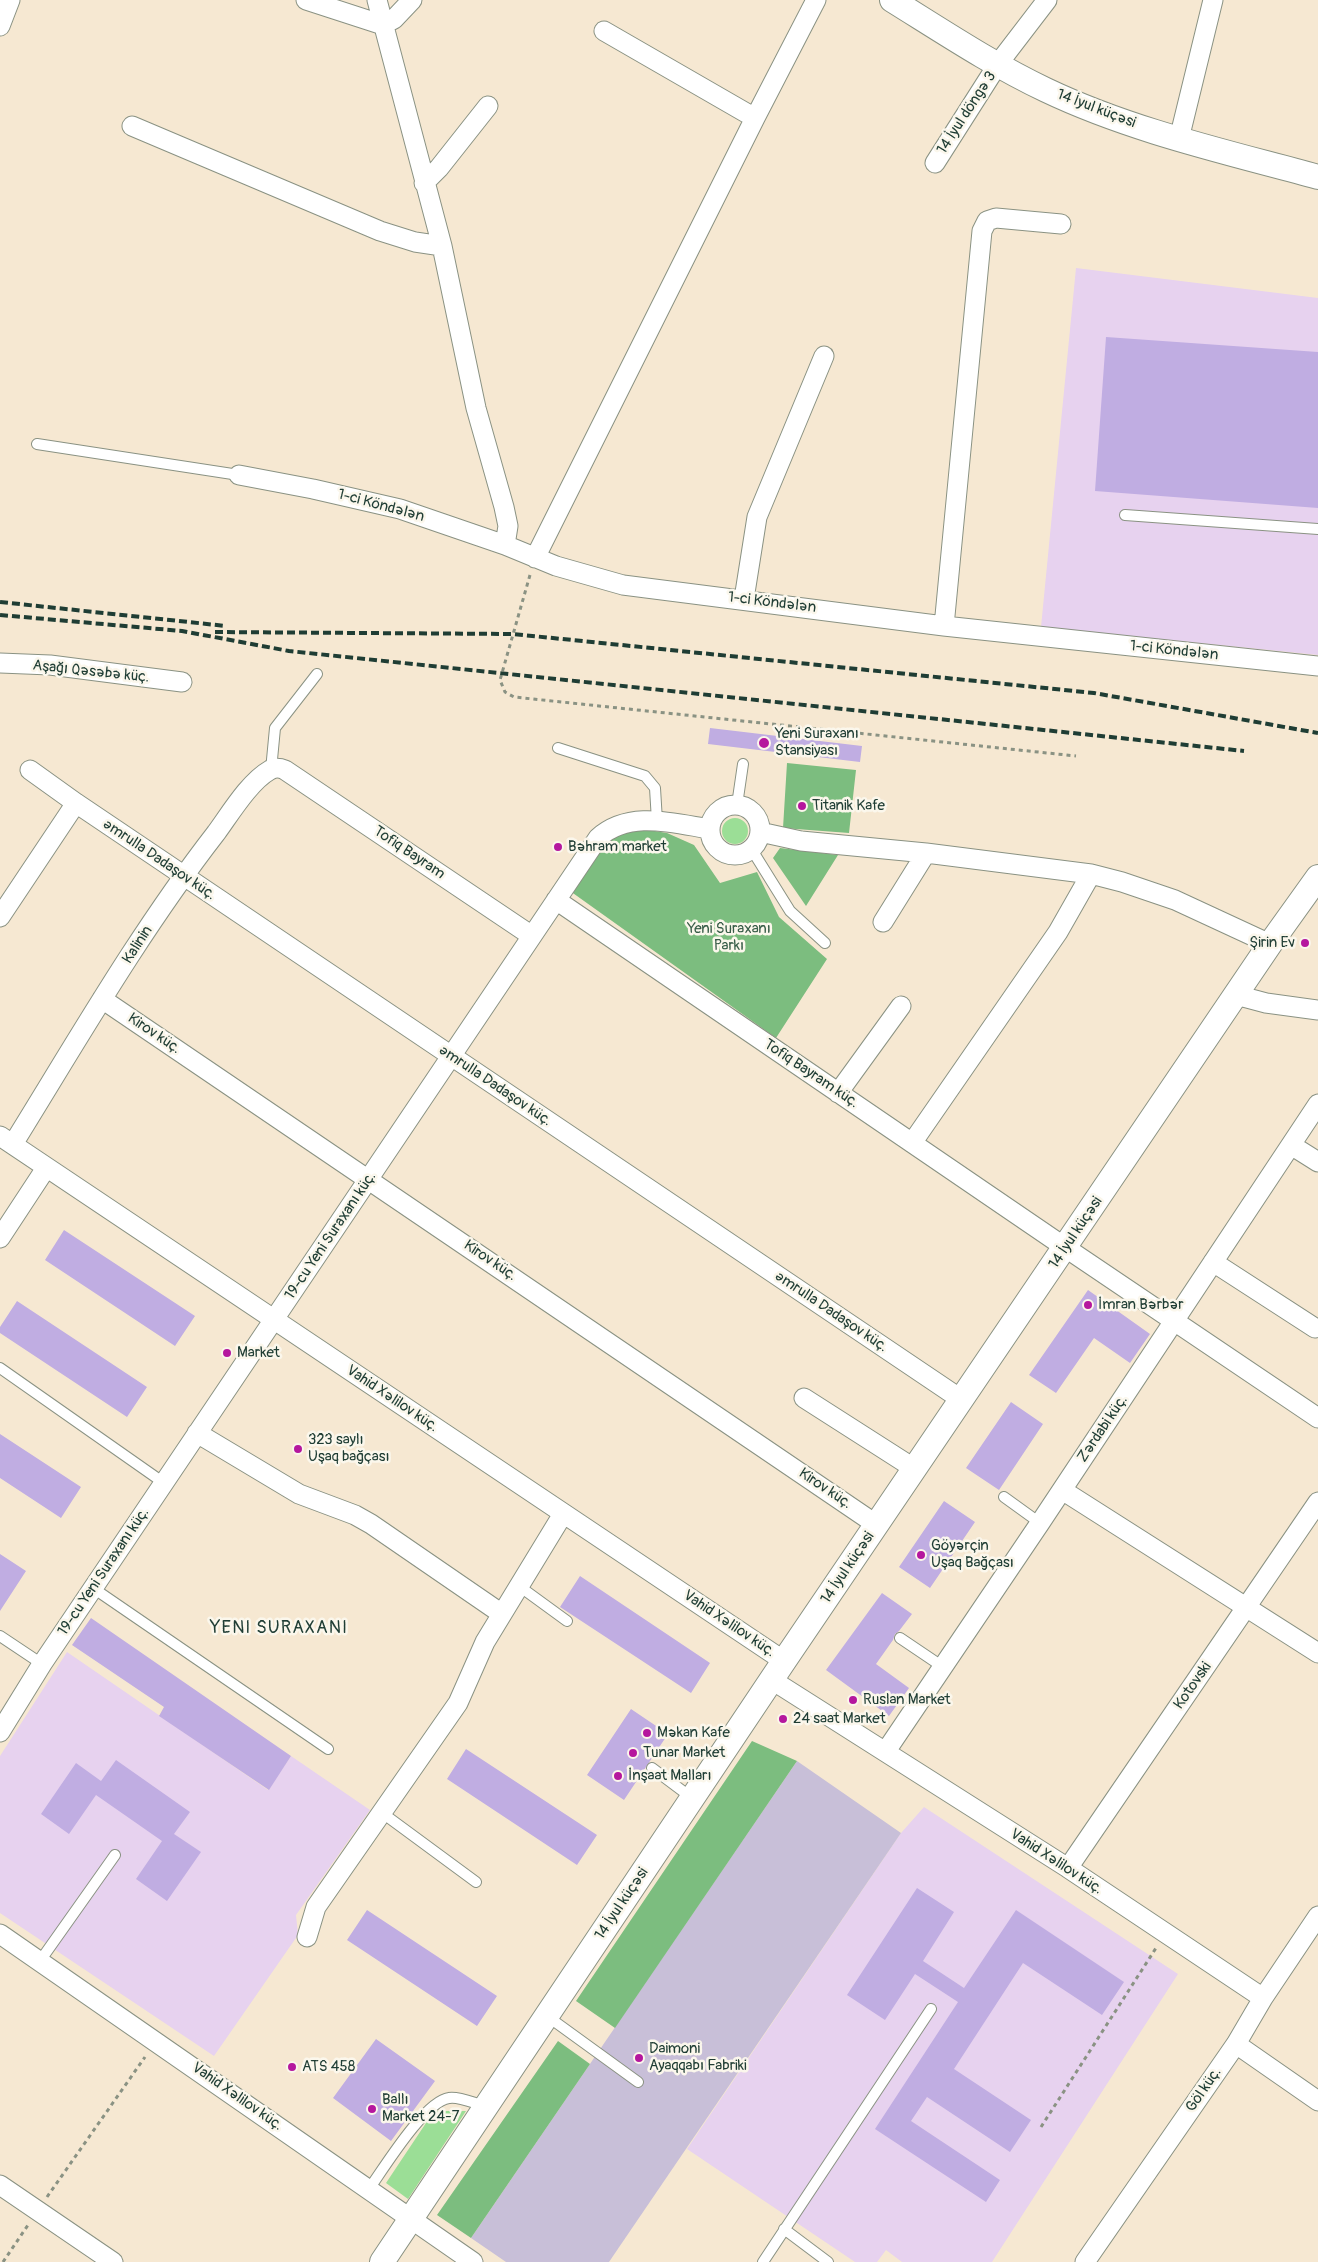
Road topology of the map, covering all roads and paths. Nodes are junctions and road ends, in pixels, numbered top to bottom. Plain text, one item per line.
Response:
1 (10, 0) edge
2 (306, 0) edge
3 (377, 0) edge
4 (412, 0) edge
5 (816, 0) edge
6 (893, 0) edge
7 (1048, 0) edge
8 (1213, 0) edge
9 (382, 25) junction
10 (0, 26) edge
11 (604, 31) dead end
12 (998, 64) junction
13 (488, 106) dead end
14 (754, 118) junction
15 (132, 126) dead end
16 (1179, 139) junction
17 (935, 163) dead end
18 (1318, 177) edge
19 (424, 183) junction
20 (1061, 224) dead end
21 (442, 246) junction
22 (824, 356) dead end
23 (37, 444) dead end
24 (239, 475) joint
25 (1125, 515) dead end
26 (1318, 529) edge
27 (505, 546) junction
28 (535, 558) junction
29 (744, 599) junction
30 (944, 626) junction
31 (0, 663) edge
32 (1318, 666) edge
33 (317, 674) dead end
34 (182, 682) dead end
35 (558, 748) dead end
36 (1076, 756) dead end
37 (743, 764) dead end
38 (30, 770) dead end
39 (278, 770) junction
40 (76, 804) junction
41 (737, 805) junction
42 (657, 821) junction
43 (710, 829) junction
44 (760, 832) junction
45 (752, 850) junction
46 (926, 852) junction
47 (1091, 874) junction
48 (183, 876) junction
49 (1318, 877) edge
50 (556, 900) junction
51 (0, 917) edge
52 (883, 922) dead end
53 (532, 936) junction
54 (825, 943) dead end
55 (1270, 944) junction
56 (1236, 994) junction
57 (102, 999) junction
58 (901, 1006) dead end
59 (1318, 1010) edge
60 (451, 1056) junction
61 (838, 1093) junction
62 (1318, 1104) edge
63 (6, 1140) edge
64 (912, 1143) junction
65 (1291, 1144) junction
66 (1318, 1162) edge
67 (46, 1168) junction
68 (369, 1179) junction
69 (0, 1238) edge
70 (1066, 1248) junction
71 (1213, 1262) junction
72 (274, 1320) junction
73 (1175, 1320) junction
74 (1315, 1328) dead end
75 (0, 1368) edge
76 (804, 1398) dead end
77 (962, 1400) junction
78 (1318, 1418) edge
79 (197, 1433) junction
80 (915, 1469) junction
81 (164, 1483) junction
82 (1062, 1490) junction
83 (1004, 1497) dead end
84 (1318, 1502) edge
85 (563, 1514) junction
86 (1040, 1523) junction
87 (877, 1524) junction
88 (519, 1586) junction
89 (93, 1588) junction
90 (1247, 1608) junction
91 (502, 1614) junction
92 (566, 1621) dead end
93 (0, 1636) edge
94 (900, 1638) dead end
95 (1318, 1653) edge
96 (42, 1664) junction
97 (943, 1667) junction
98 (778, 1670) junction
99 (0, 1732) edge
100 (328, 1749) dead end
101 (886, 1752) junction
102 (652, 1768) dead end
103 (693, 1798) junction
104 (381, 1812) junction
105 (116, 1855) dead end
106 (1068, 1868) junction
107 (476, 1882) dead end
108 (1318, 1916) edge
109 (0, 1934) edge
110 (1165, 1935) junction
111 (307, 1937) dead end
112 (40, 1961) junction
113 (1263, 1998) junction
114 (931, 2008) dead end
115 (547, 2016) junction
116 (156, 2041) junction
117 (1236, 2044) junction
118 (638, 2082) dead end
119 (1318, 2101) edge
120 (487, 2106) junction
121 (1041, 2127) dead end
122 (0, 2185) edge
123 (369, 2189) junction
124 (37, 2211) junction
125 (412, 2218) junction
126 (784, 2229) junction
127 (3, 2262) edge
128 (113, 2262) edge
129 (382, 2262) edge
130 (473, 2262) edge
131 (763, 2262) edge
132 (828, 2262) edge
133 (1086, 2262) edge

1 - 10 street
2 - 9 street
3 - 9 street
4 - 9 street
5 - 14 street
6 - 12 street, 14 İyul küçəsi
7 - 12 street, 14 İyul döngə 3
8 - 16 street
9 - 19 street
11 - 14 street
12 - 16 street, 14 İyul küçəsi
12 - 17 street, 14 İyul döngə 3
13 - 19 street
14 - 28 street
15 - 21 street
16 - 18 street, 14 İyul küçəsi
19 - 21 street
20 - 30 street
21 - 27 street
22 - 29 street
23 - 24 lane
24 - 27 street, 1-ci Köndələn
25 - 26 lane
27 - 28 street, 1-ci Köndələn
28 - 29 street, 1-ci Köndələn
28 - 36 path
29 - 30 street, 1-ci Köndələn
30 - 32 street, 1-ci Köndələn
31 - 34 street, Aşağı Qəsəbə küç.
33 - 39 lane
35 - 42 lane
37 - 41 lane
38 - 40 street, Əmrulla Dadaşov küç.
39 - 48 street, Kalinin
39 - 53 street, Tofiq Bayram
40 - 48 street, Əmrulla Dadaşov küç.
40 - 51 street
41 - 43 street
41 - 44 street
42 - 43 street, 19-cu Yeni Suraxanı küç.
42 - 50 street, 19-cu Yeni Suraxanı küç.
43 - 45 street
44 - 45 street
44 - 46 street
45 - 54 lane
46 - 47 street
46 - 52 street
47 - 55 street
47 - 64 street
48 - 57 street, Kalinin
48 - 60 street, Əmrulla Dadaşov küç.
49 - 55 street, 14 İyul küçəsi
50 - 53 street, 19-cu Yeni Suraxanı küç.
50 - 61 street, Tofiq Bayram küç.
53 - 60 street, 19-cu Yeni Suraxanı küç.
55 - 56 street, 14 İyul küçəsi
56 - 59 street
56 - 70 street, 14 İyul küçəsi
57 - 63 street, Kalinin
57 - 68 street, Kirov küç.
58 - 61 street
60 - 68 street, 19-cu Yeni Suraxanı küç.
60 - 77 street, Əmrulla Dadaşov küç.
61 - 64 street, Tofiq Bayram küç.
62 - 65 street, Zərdabi küç.
63 - 67 street, Vahid Xəlilov küç.
64 - 70 street, Tofiq Bayram küç.
65 - 66 street
65 - 71 street, Zərdabi küç.
67 - 69 street
67 - 72 street, Vahid Xəlilov küç.
68 - 72 street, 19-cu Yeni Suraxanı küç.
68 - 87 street, Kirov küç.
70 - 73 street, Tofiq Bayram küç.
70 - 77 street, 14 İyul küçəsi
71 - 73 street, Zərdabi küç.
71 - 74 street
72 - 79 street, 19-cu Yeni Suraxanı küç.
72 - 85 street, Vahid Xəlilov küç.
73 - 78 street, Tofiq Bayram küç.
73 - 82 street, Zərdabi küç.
75 - 81 lane
76 - 80 street
77 - 80 street, 14 İyul küçəsi
79 - 81 street, 19-cu Yeni Suraxanı küç.
79 - 91 street
80 - 87 street, 14 İyul küçəsi
81 - 89 street, 19-cu Yeni Suraxanı küç.
82 - 86 street, Zərdabi küç.
82 - 90 street
83 - 86 lane
84 - 90 street, Kotovski
85 - 88 street
85 - 98 street, Vahid Xəlilov küç.
86 - 97 street, Zərdabi küç.
87 - 98 street, 14 İyul küçəsi
88 - 91 street
88 - 92 lane
89 - 96 street, 19-cu Yeni Suraxanı küç.
89 - 100 lane
90 - 95 street
90 - 106 street, Kotovski
91 - 104 street
93 - 96 lane
94 - 97 lane
96 - 99 street, 19-cu Yeni Suraxanı küç.
97 - 101 street, Zərdabi küç.
98 - 101 street, Vahid Xəlilov küç.
98 - 103 street, 14 İyul küçəsi
101 - 106 street, Vahid Xəlilov küç.
102 - 103 lane
103 - 115 street, 14 İyul küçəsi
104 - 107 lane
104 - 111 street
105 - 112 lane
106 - 110 street, Vahid Xəlilov küç.
108 - 113 street, Göl küç.
109 - 112 street, Vahid Xəlilov küç.
110 - 113 street, Vahid Xəlilov küç.
110 - 121 path
112 - 116 street, Vahid Xəlilov küç.
113 - 117 street, Göl küç.
114 - 126 lane
115 - 118 lane
115 - 120 street, 14 İyul küçəsi
116 - 123 street, Vahid Xəlilov küç.
116 - 124 path
117 - 119 street
117 - 133 street, Göl küç.
120 - 123 lane
120 - 125 street, 14 İyul küçəsi
122 - 124 street
123 - 125 street, Vahid Xəlilov küç.
124 - 127 path
124 - 128 street
125 - 129 street, 14 İyul küçəsi
125 - 130 street, Vahid Xəlilov küç.
126 - 131 lane
126 - 132 lane

